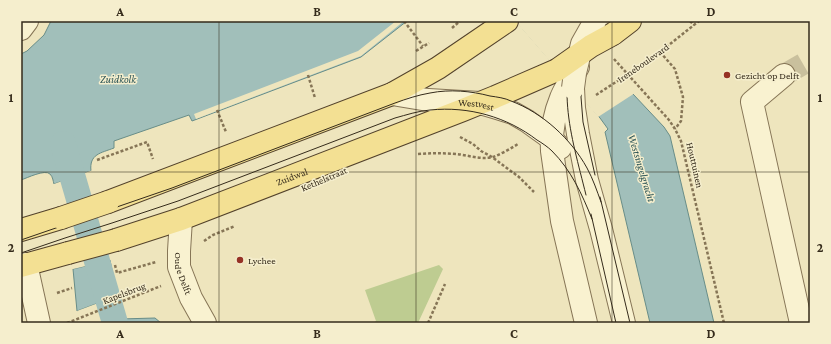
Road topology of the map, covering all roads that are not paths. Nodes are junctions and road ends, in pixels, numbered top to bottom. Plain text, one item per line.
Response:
1 (27, 21) edge
2 (508, 21) edge
3 (595, 21) edge
4 (630, 21) edge
5 (21, 29) edge
6 (584, 67) junction
7 (784, 75) tunnel mouth
8 (392, 94) junction
9 (480, 103) junction
10 (552, 139) junction
11 (587, 180) junction
12 (181, 219) junction
13 (21, 230) edge
14 (24, 265) edge
15 (39, 323) edge
16 (204, 323) edge
17 (586, 323) edge
18 (624, 323) edge
19 (801, 323) edge

1 - 5 street
2 - 8 main road
3 - 6 street, Westvest, bridge
4 - 6 main road
6 - 9 main road, Zuidwal
6 - 10 street, Westvest
6 - 11 street, Westvest
7 - 19 street
8 - 9 street, Westvest
8 - 13 main road, bridge
9 - 10 street, Westvest
9 - 12 main road, Zuidwal
10 - 11 street, Westvest
10 - 17 street, Westvest
11 - 18 street, Westvest
12 - 14 main road, Zuidwal, bridge
12 - 16 street, Oude Delft
14 - 15 street

